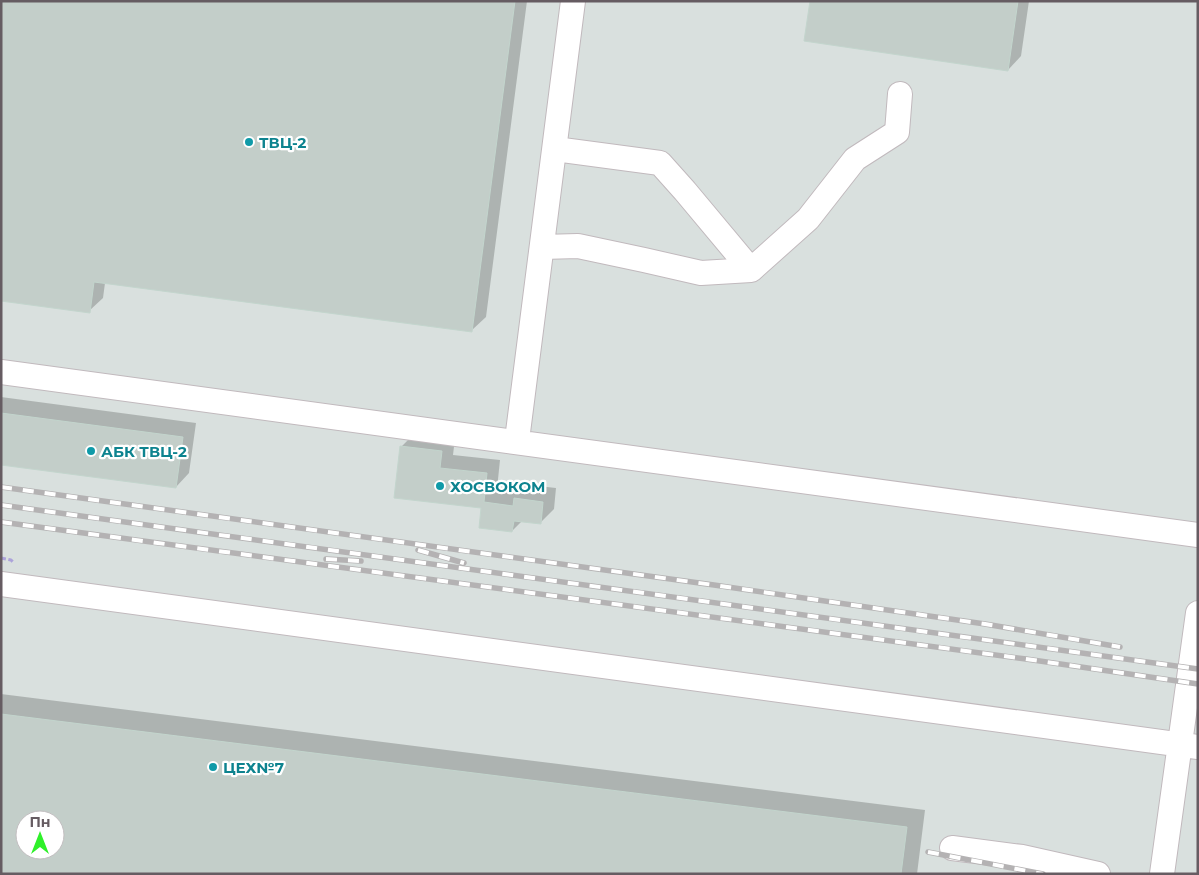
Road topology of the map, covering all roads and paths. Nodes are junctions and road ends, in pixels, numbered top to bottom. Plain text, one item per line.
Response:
1 (573, 1) edge
2 (900, 94) dead end
3 (555, 149) junction
4 (542, 248) junction
5 (751, 270) junction
6 (1, 372) edge
7 (517, 440) junction
8 (1198, 535) edge
9 (1, 584) edge
10 (1198, 613) edge
11 (1189, 746) edge
12 (952, 848) dead end
13 (1098, 874) edge
14 (1162, 874) edge

1 - 3 lane
2 - 5 lane
3 - 4 lane
3 - 5 lane
4 - 5 lane
4 - 7 lane
6 - 7 lane
7 - 8 lane
9 - 11 lane
10 - 11 lane
11 - 14 lane
12 - 13 lane

